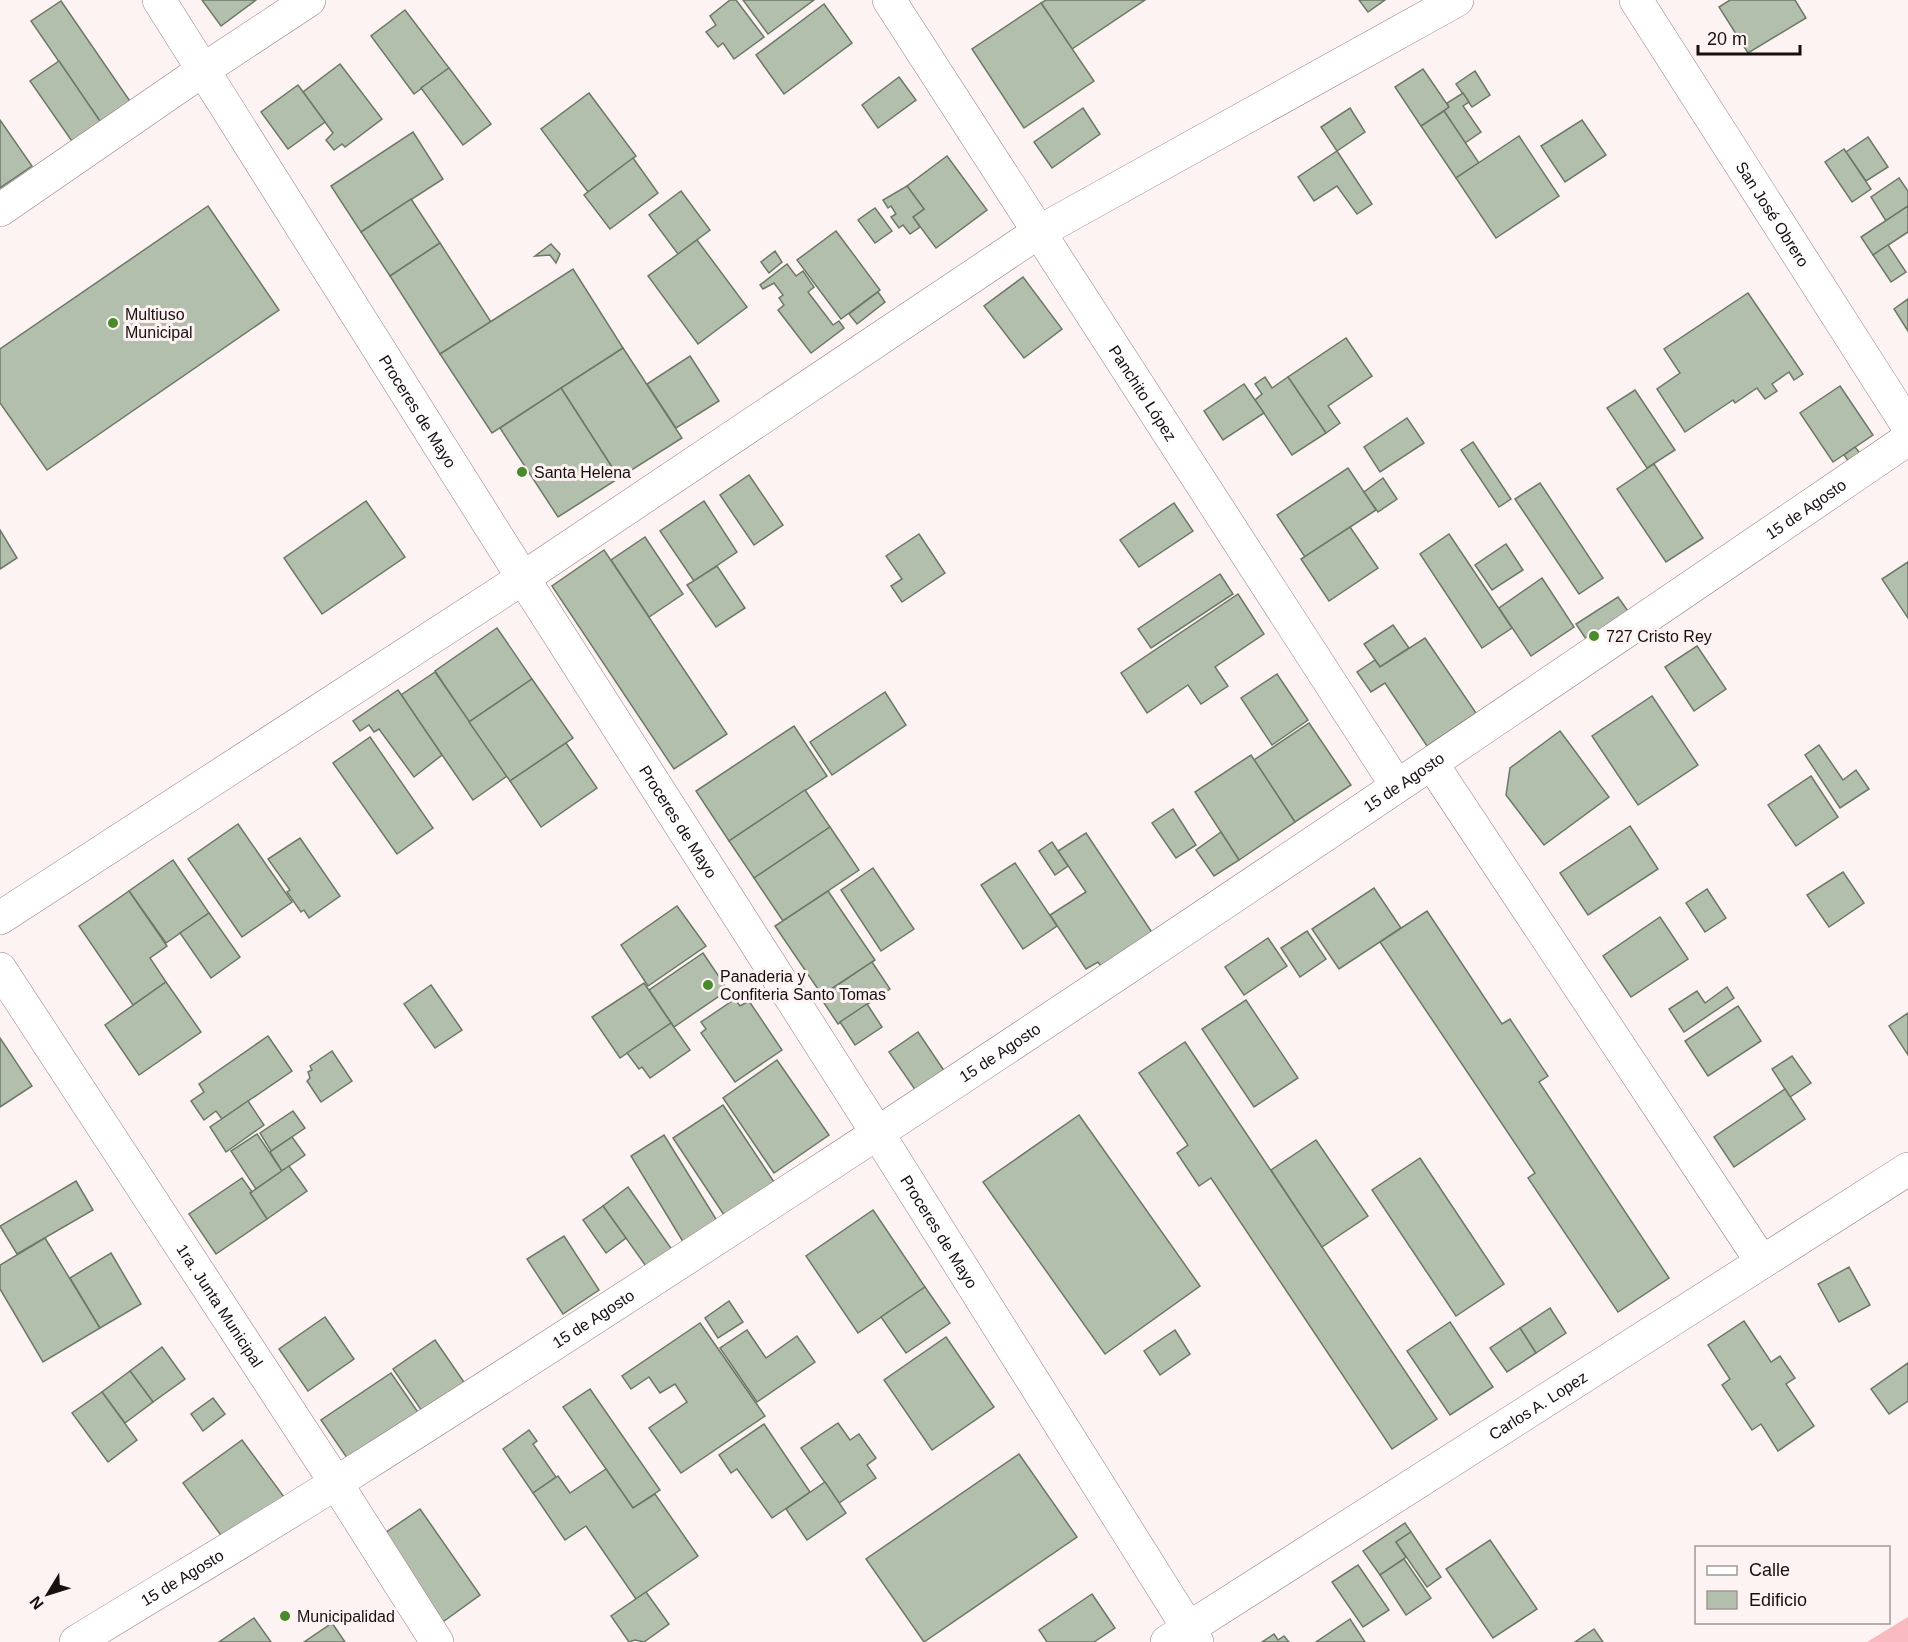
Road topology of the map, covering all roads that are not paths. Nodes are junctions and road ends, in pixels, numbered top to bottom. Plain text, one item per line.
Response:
1 (159, 0) edge
2 (309, 0) edge
3 (889, 0) edge
4 (1457, 0) edge
5 (1636, 0) edge
6 (203, 70) junction
7 (0, 210) edge
8 (1037, 233) junction
9 (1908, 426) edge
10 (1908, 439) edge
11 (523, 578) junction
12 (1432, 764) junction
13 (1397, 786) junction
14 (0, 918) edge
15 (0, 969) edge
16 (878, 1134) junction
17 (1908, 1169) edge
18 (1762, 1262) junction
19 (336, 1483) junction
20 (1184, 1637) edge
21 (76, 1642) edge
22 (437, 1642) edge

1 - 6 street, Proceres de Mayo
2 - 6 street
3 - 8 street, Panchito López
4 - 8 street
5 - 9 street, San José Obrero
6 - 7 street
6 - 11 street, Proceres de Mayo
8 - 11 street
8 - 13 street, Panchito López
10 - 12 street, 15 de Agosto
11 - 14 street
11 - 16 street, Proceres de Mayo
12 - 13 street, 15 de Agosto
12 - 18 street
13 - 16 street, 15 de Agosto
15 - 19 street, 1ra. Junta Municipal
16 - 19 street, 15 de Agosto
16 - 20 street, Proceres de Mayo
17 - 18 street, Carlos A. Lopez
18 - 20 street, Carlos A. Lopez
19 - 21 street, 15 de Agosto
19 - 22 street, 1ra. Junta Municipal

